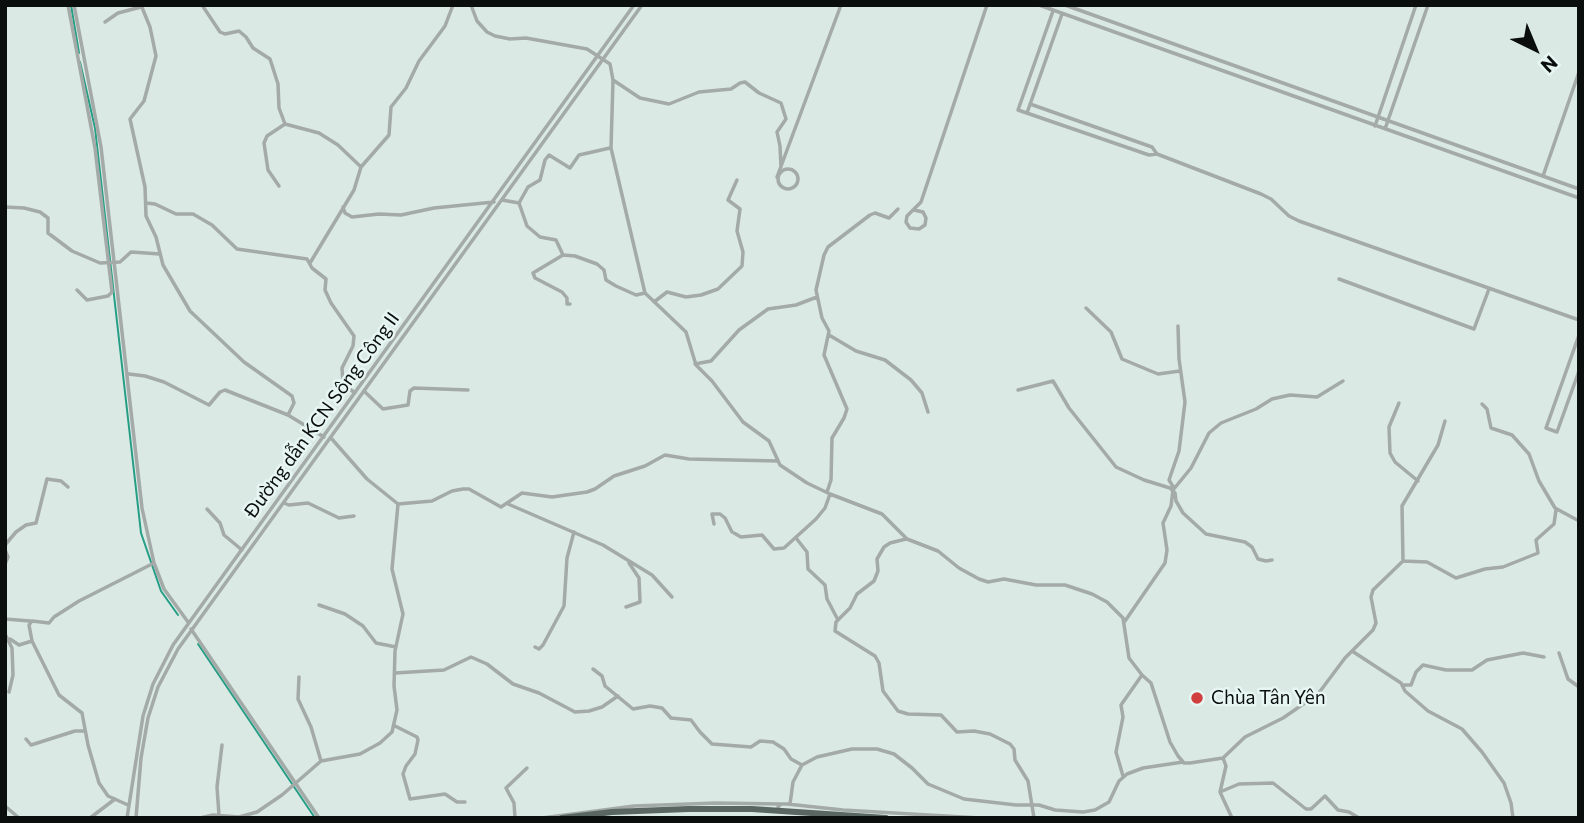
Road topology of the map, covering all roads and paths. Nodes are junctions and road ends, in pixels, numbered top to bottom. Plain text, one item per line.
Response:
1 (68, 5) edge
2 (74, 5) edge
3 (202, 5) edge
4 (453, 5) edge
5 (471, 5) edge
6 (634, 5) edge
7 (642, 5) edge
8 (841, 5) edge
9 (987, 5) edge
10 (1039, 5) edge
11 (1065, 5) edge
12 (1416, 5) edge
13 (1428, 5) edge
14 (141, 6) edge
15 (1053, 10) junction
16 (1062, 14) junction
17 (105, 22) dead end
18 (602, 57) junction
19 (1579, 72) edge
20 (612, 80) junction
21 (83, 87) junction
22 (90, 87) junction
23 (1030, 104) junction
24 (1027, 113) junction
25 (1378, 117) junction
26 (1389, 121) junction
27 (285, 124) junction
28 (1375, 126) junction
29 (1385, 129) junction
30 (611, 148) junction
31 (1157, 155) junction
32 (782, 164) junction
33 (361, 167) junction
34 (790, 169) junction
35 (1543, 176) junction
36 (777, 177) junction
37 (737, 180) dead end
38 (279, 186) dead end
39 (1579, 189) edge
40 (1579, 198) edge
41 (502, 200) junction
42 (494, 202) junction
43 (921, 202) junction
44 (146, 203) junction
45 (519, 203) junction
46 (5, 207) edge
47 (343, 207) junction
48 (898, 209) dead end
49 (914, 210) junction
50 (923, 212) junction
51 (468, 236) junction
52 (473, 240) junction
53 (160, 254) junction
54 (563, 254) junction
55 (310, 263) junction
56 (112, 264) junction
57 (1339, 279) dead end
58 (1489, 289) junction
59 (77, 290) dead end
60 (645, 293) junction
61 (817, 297) junction
62 (654, 302) junction
63 (570, 304) dead end
64 (1087, 307) dead end
65 (1579, 320) edge
66 (1178, 326) dead end
67 (829, 335) junction
68 (1579, 335) edge
69 (695, 364) junction
70 (1180, 371) junction
71 (1579, 371) edge
72 (128, 374) junction
73 (1343, 381) dead end
74 (468, 390) dead end
75 (1018, 390) dead end
76 (364, 391) junction
77 (355, 393) junction
78 (1399, 403) dead end
79 (1482, 404) dead end
80 (928, 412) dead end
81 (288, 415) junction
82 (1445, 421) dead end
83 (324, 437) junction
84 (331, 438) junction
85 (779, 461) junction
86 (1418, 481) junction
87 (68, 487) dead end
88 (290, 488) junction
89 (1173, 489) junction
90 (828, 493) junction
91 (284, 503) junction
92 (398, 504) junction
93 (508, 504) junction
94 (207, 509) dead end
95 (1556, 510) junction
96 (354, 516) dead end
97 (1579, 521) edge
98 (714, 524) dead end
99 (574, 532) junction
100 (796, 538) junction
101 (907, 539) junction
102 (5, 545) edge
103 (5, 550) edge
104 (242, 550) junction
105 (625, 558) junction
106 (1272, 560) dead end
107 (1403, 561) junction
108 (5, 564) edge
109 (153, 564) junction
110 (672, 597) dead end
111 (319, 605) dead end
112 (626, 607) dead end
113 (5, 619) edge
114 (838, 620) junction
115 (32, 621) junction
116 (1125, 621) junction
117 (189, 623) junction
118 (191, 629) junction
119 (5, 634) edge
120 (7, 640) edge
121 (32, 641) junction
122 (396, 647) junction
123 (535, 647) dead end
124 (1352, 651) junction
125 (1559, 653) dead end
126 (1544, 657) dead end
127 (593, 669) dead end
128 (395, 673) junction
129 (1142, 675) junction
130 (299, 677) dead end
131 (1403, 685) junction
132 (1579, 687) edge
133 (9, 692) dead end
134 (618, 696) junction
135 (148, 698) junction
136 (153, 700) junction
137 (395, 726) junction
138 (85, 732) junction
139 (26, 739) dead end
140 (222, 746) dead end
141 (1223, 758) junction
142 (321, 761) junction
143 (1183, 762) junction
144 (802, 765) junction
145 (527, 768) dead end
146 (1123, 776) junction
147 (296, 784) junction
148 (1220, 792) junction
149 (114, 799) junction
150 (465, 802) dead end
151 (790, 804) junction
152 (128, 805) junction
153 (1032, 805) junction
154 (5, 806) edge
155 (219, 815) junction
156 (137, 817) edge
157 (19, 818) edge
158 (90, 818) edge
159 (127, 818) edge
160 (200, 818) edge
161 (319, 818) edge
162 (515, 818) edge
163 (542, 818) edge
164 (562, 818) edge
165 (886, 818) edge
166 (980, 818) edge
167 (1034, 818) edge
168 (1233, 818) edge
169 (1359, 818) edge
170 (1513, 818) edge

1 - 21 street
2 - 22 street
3 - 27 street
4 - 33 street
5 - 18 street
6 - 18 street
7 - 18 street
8 - 32 street
9 - 43 street
10 - 15 street
11 - 25 street
12 - 25 street
13 - 26 street
14 - 17 street
14 - 44 street
15 - 16 street
15 - 24 street
16 - 23 street
16 - 28 street
18 - 20 street
18 - 41 street, Đường dẫn KCN Sông Công II
18 - 42 street, Đường dẫn KCN Sông Công II
19 - 35 street
20 - 30 street
20 - 32 street
21 - 22 street
21 - 56 street
22 - 56 street
23 - 24 street
23 - 31 street
24 - 31 street
25 - 26 street
25 - 28 street
26 - 29 street
26 - 35 street
27 - 33 street
27 - 38 street
28 - 29 street
29 - 40 street
30 - 45 street
30 - 60 street
31 - 58 street
32 - 34 street
32 - 36 street
33 - 47 street
34 - 36 street
34 - 36 street
35 - 39 street
37 - 62 street
41 - 45 street
41 - 52 street, Đường dẫn KCN Sông Công II
42 - 47 street
42 - 51 street, Đường dẫn KCN Sông Công II
43 - 49 street
43 - 50 street
44 - 53 street
44 - 55 street
45 - 54 street
46 - 56 street
47 - 55 street
48 - 61 street
49 - 50 street
49 - 50 street
51 - 52 street
51 - 77 street, Đường dẫn KCN Sông Công II
52 - 76 street, Đường dẫn KCN Sông Công II
53 - 56 street
53 - 81 street
54 - 60 street
54 - 63 street
55 - 77 street
56 - 59 street
56 - 72 street
57 - 58 street
58 - 65 street
60 - 62 street
61 - 67 street
61 - 69 street
62 - 69 street
64 - 70 street
66 - 70 street
67 - 80 street
67 - 90 street
68 - 71 street
69 - 85 street
70 - 89 street
72 - 81 street
72 - 109 street
73 - 89 street
74 - 76 street
75 - 89 street
76 - 84 street, Đường dẫn KCN Sông Công II
77 - 83 street, Đường dẫn KCN Sông Công II
78 - 86 street
79 - 95 street
81 - 83 street
82 - 86 street
83 - 88 street, Đường dẫn KCN Sông Công II
84 - 88 street, Đường dẫn KCN Sông Công II
84 - 92 street
85 - 90 street
85 - 93 street
86 - 107 street
87 - 102 street
88 - 91 street, Đường dẫn KCN Sông Công II
88 - 104 street, Đường dẫn KCN Sông Công II
89 - 106 street
89 - 116 street
90 - 100 street
90 - 101 street
91 - 96 street
91 - 118 street, Đường dẫn KCN Sông Công II
92 - 93 street
92 - 122 street
93 - 99 street
94 - 104 street
95 - 97 street
95 - 107 street
98 - 100 street
99 - 105 street
99 - 123 street
100 - 114 street
101 - 114 street
101 - 116 street
103 - 108 street
104 - 117 street, Đường dẫn KCN Sông Công II
105 - 110 street
105 - 112 street
107 - 124 street
109 - 115 street
109 - 117 street
111 - 122 street
113 - 115 street
114 - 153 street
115 - 121 street
116 - 129 street
117 - 135 street, Đường dẫn KCN Sông Công II
118 - 136 street, Đường dẫn KCN Sông Công II
118 - 147 street
119 - 120 street
120 - 121 street
120 - 133 street
121 - 138 street
122 - 128 street
124 - 131 street
124 - 141 street
125 - 132 street
126 - 131 street
127 - 134 street
128 - 134 street
128 - 137 street
129 - 143 street
129 - 146 street
130 - 142 street
131 - 170 street
134 - 144 street
135 - 136 street
135 - 152 street, Đường dẫn KCN Sông Công II
136 - 156 street, Đường dẫn KCN Sông Công II
137 - 142 street
137 - 150 street
138 - 139 street
138 - 149 street
140 - 155 street
141 - 143 street
141 - 148 street
142 - 147 street
143 - 146 street
144 - 151 street
144 - 153 street
145 - 162 street
146 - 153 street
147 - 155 street
147 - 161 street
148 - 168 street
148 - 169 street
149 - 152 street
149 - 158 street
151 - 163 street
151 - 166 street
152 - 159 street, Đường dẫn KCN Sông Công II
153 - 167 street
154 - 157 street
155 - 160 street
164 - 165 highway

